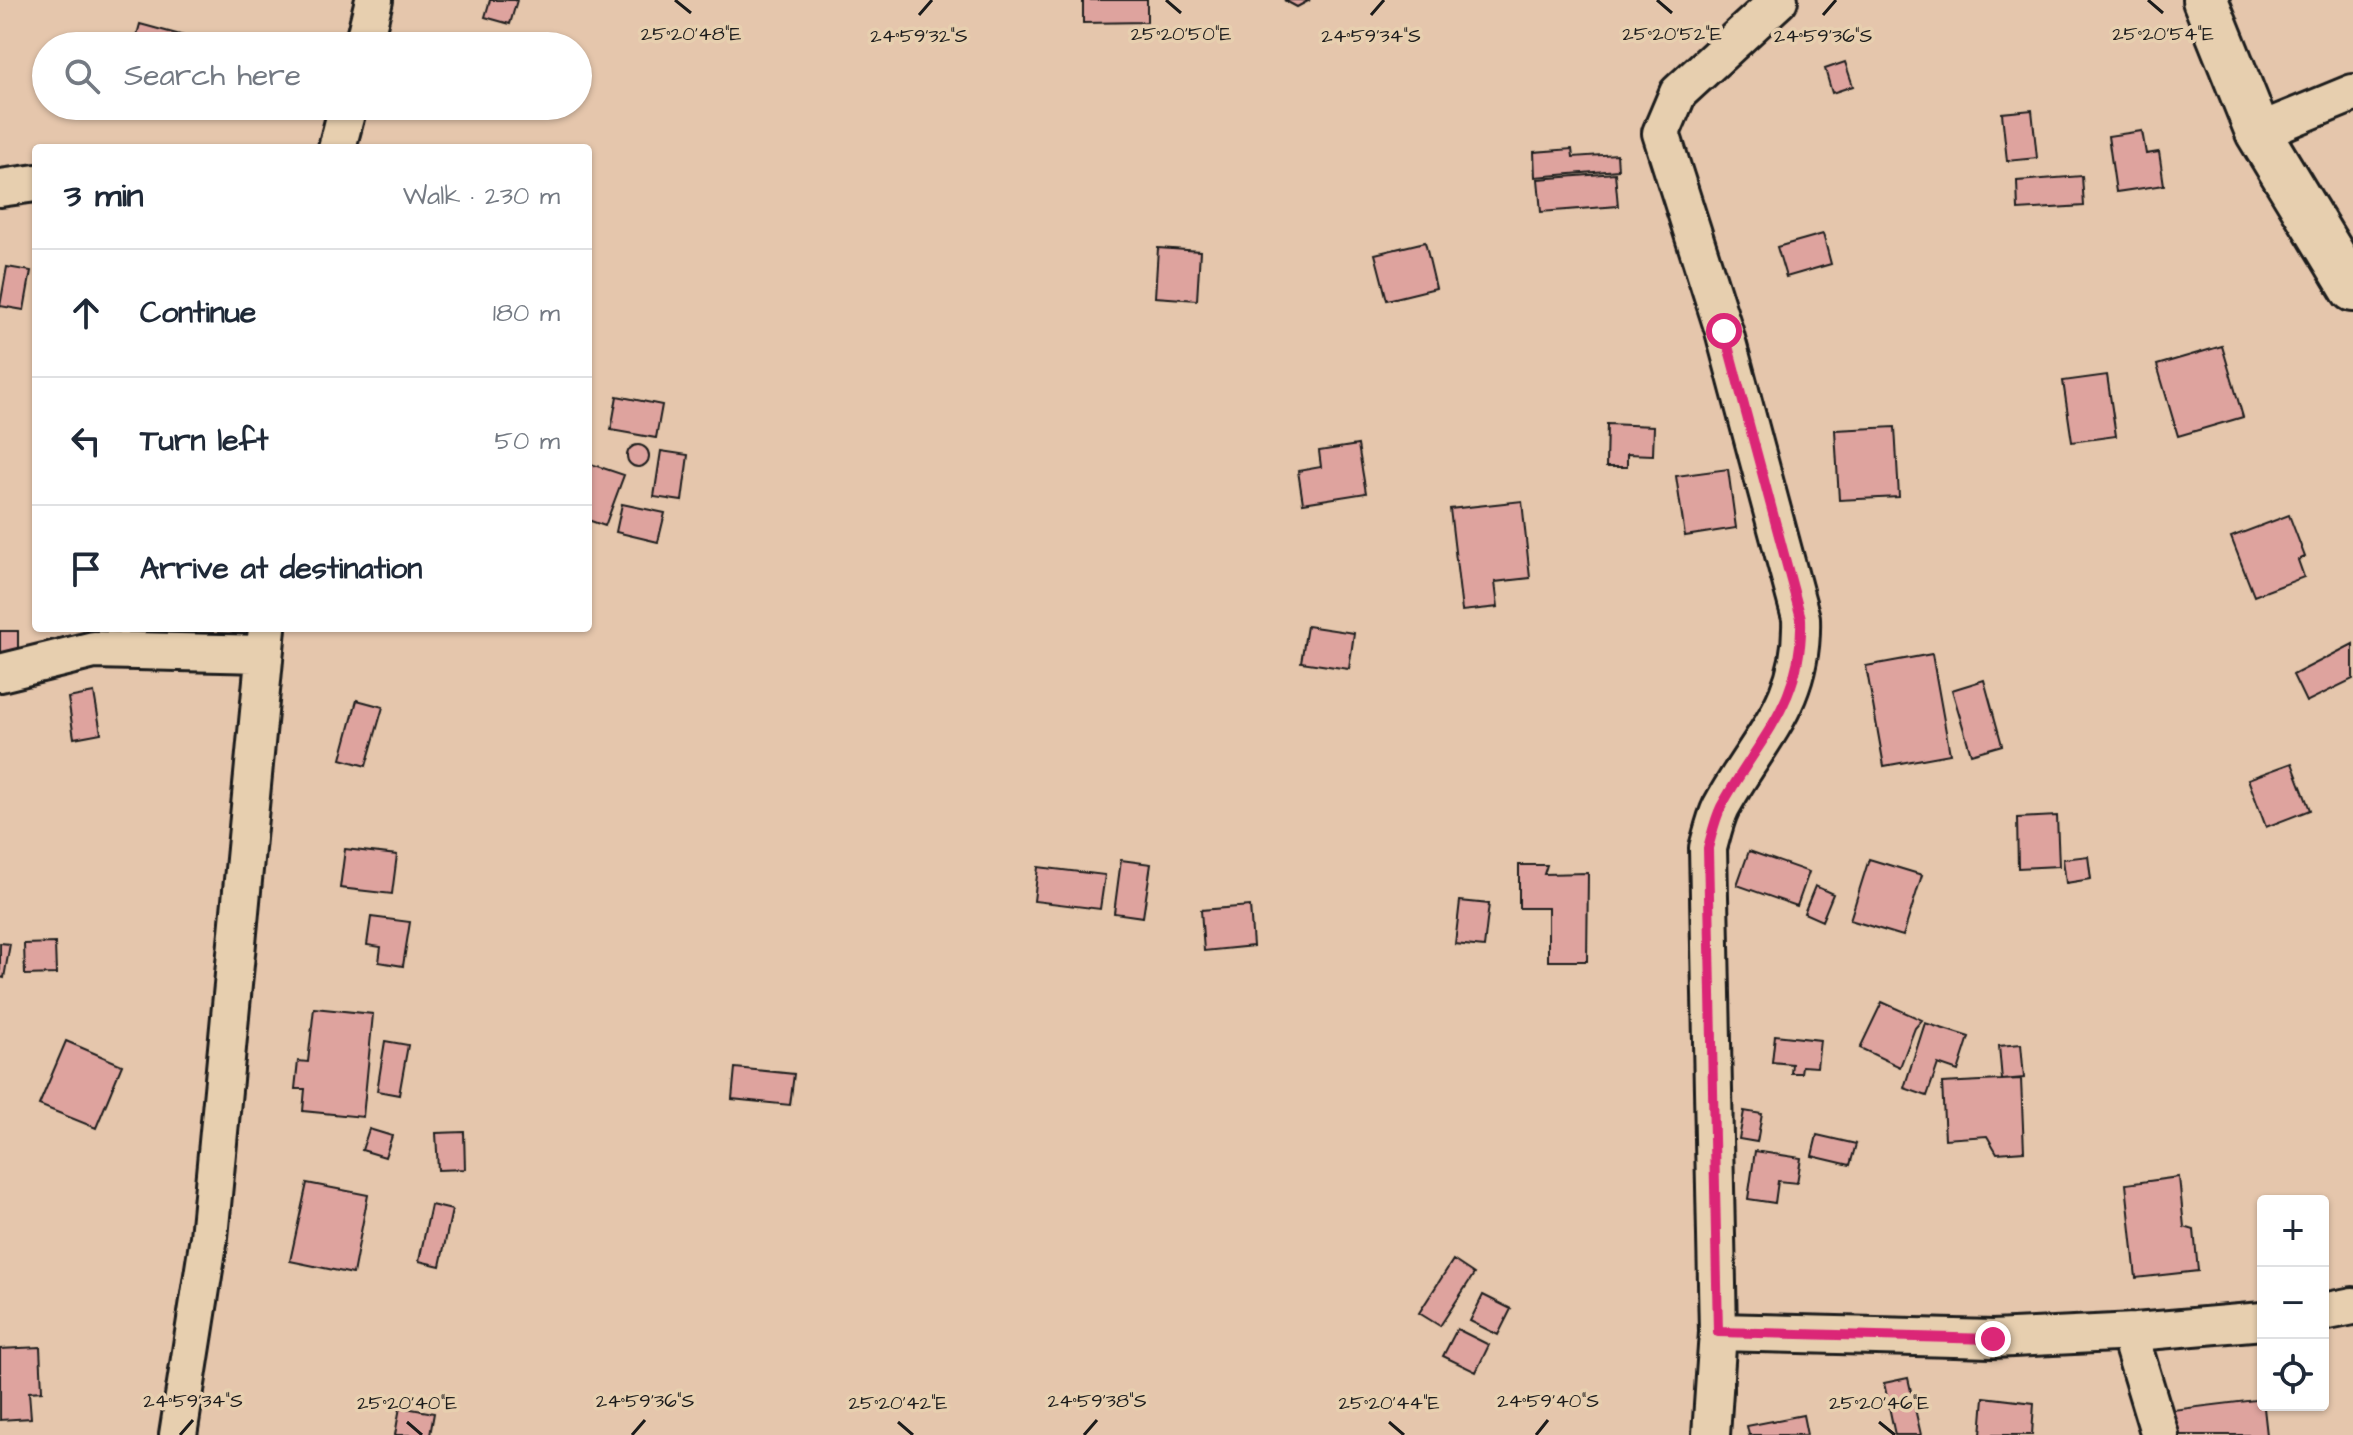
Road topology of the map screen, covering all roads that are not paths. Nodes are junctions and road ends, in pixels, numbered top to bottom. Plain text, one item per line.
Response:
1 (374, 0) edge
2 (1779, 0) edge
3 (2205, 0) edge
4 (366, 32) edge
5 (2353, 93) edge
6 (344, 120) edge
7 (2258, 132) junction
8 (338, 144) edge
9 (32, 184) edge
10 (0, 188) edge
11 (2353, 289) edge
12 (265, 641) edge
13 (0, 673) edge
14 (2353, 1306) edge
15 (2329, 1311) edge
16 (2257, 1322) edge
17 (1718, 1332) junction
18 (2129, 1333) junction
19 (178, 1435) edge
20 (1711, 1435) edge
21 (2160, 1435) edge

1 - 4 street
2 - 17 street
3 - 7 street
5 - 7 street
6 - 8 street
7 - 11 street
9 - 10 street
12 - 13 street
12 - 19 street
14 - 15 street
16 - 18 street
17 - 18 street
17 - 20 street
18 - 21 street

